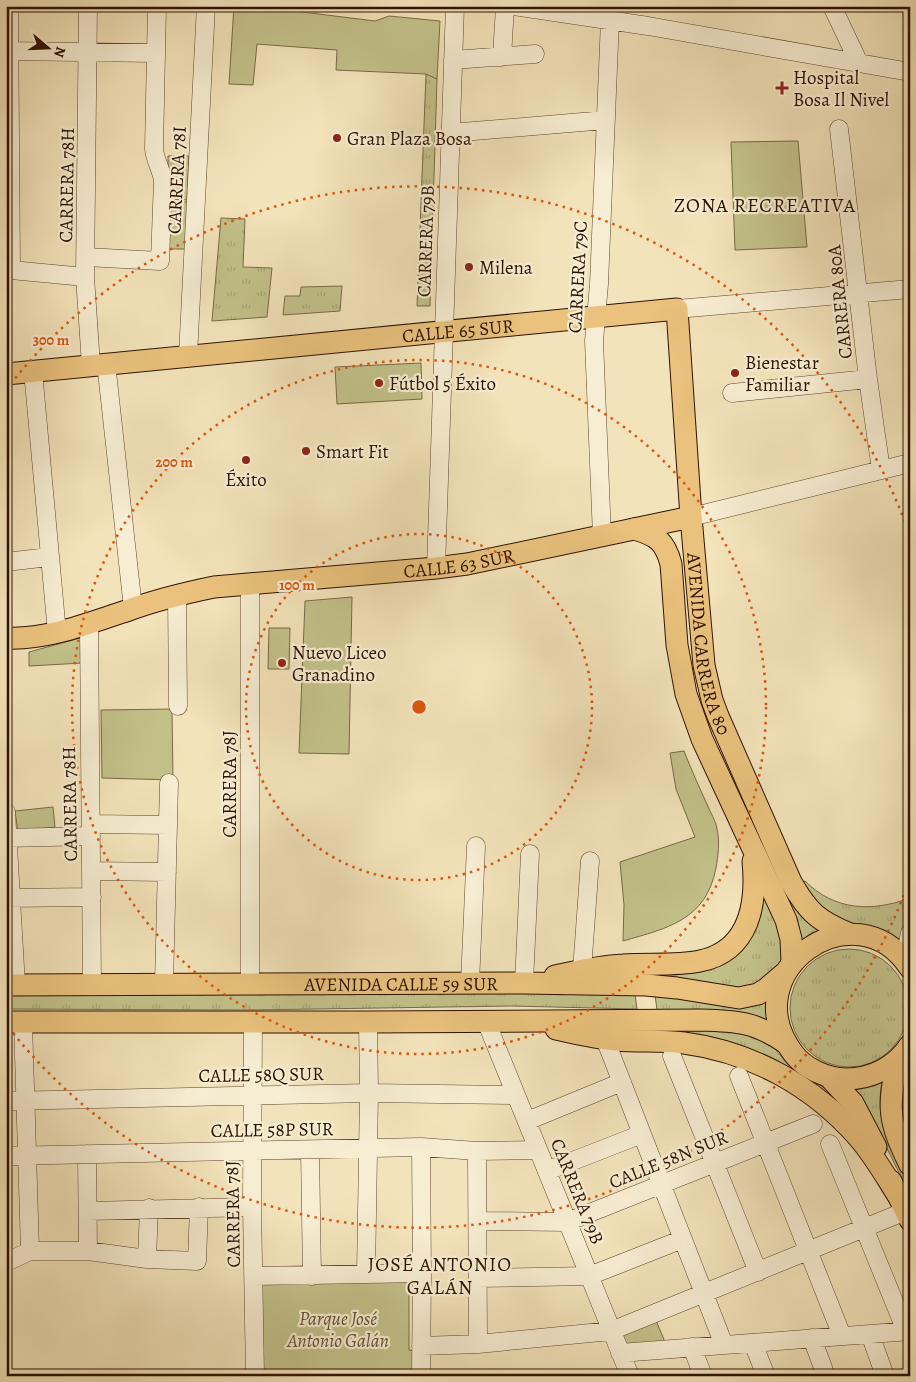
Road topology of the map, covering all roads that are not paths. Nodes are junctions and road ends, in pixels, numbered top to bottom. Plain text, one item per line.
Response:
1 (9, 6) edge
2 (88, 6) edge
3 (157, 6) edge
4 (206, 6) edge
5 (454, 6) edge
6 (505, 6) edge
7 (514, 6) edge
8 (832, 6) edge
9 (563, 10) edge
10 (610, 20) junction
11 (8, 51) edge
12 (89, 52) junction
13 (156, 53) junction
14 (535, 54) dead end
15 (502, 56) junction
16 (453, 60) junction
17 (859, 63) junction
18 (910, 72) edge
19 (606, 120) junction
20 (839, 129) dead end
21 (450, 134) junction
22 (86, 257) junction
23 (85, 277) junction
24 (910, 289) edge
25 (860, 294) junction
26 (677, 309) junction
27 (596, 317) junction
28 (443, 331) junction
29 (188, 355) junction
30 (98, 364) junction
31 (33, 371) junction
32 (6, 374) edge
33 (868, 379) junction
34 (732, 393) dead end
35 (910, 463) edge
36 (881, 470) junction
37 (691, 517) junction
38 (634, 529) junction
39 (602, 536) junction
40 (50, 557) junction
41 (6, 562) edge
42 (436, 568) junction
43 (250, 584) junction
44 (177, 595) junction
45 (133, 608) junction
46 (89, 623) junction
47 (57, 633) junction
48 (6, 638) edge
49 (178, 706) dead end
50 (170, 783) dead end
51 (6, 812) edge
52 (168, 825) junction
53 (91, 830) junction
54 (7, 838) edge
55 (476, 846) dead end
56 (752, 848) junction
57 (530, 854) dead end
58 (590, 861) dead end
59 (91, 871) junction
60 (167, 872) junction
61 (92, 897) junction
62 (9, 898) edge
63 (910, 933) edge
64 (850, 934) junction
65 (908, 966) edge
66 (789, 967) junction
67 (582, 970) junction
68 (164, 984) junction
69 (250, 984) junction
70 (470, 984) junction
71 (524, 984) junction
72 (11, 985) edge
73 (92, 985) junction
74 (516, 1020) junction
75 (253, 1021) junction
76 (486, 1021) junction
77 (14, 1022) edge
78 (368, 1022) junction
79 (605, 1039) junction
80 (786, 1043) junction
81 (906, 1050) edge
82 (672, 1056) dead end
83 (739, 1076) dead end
84 (830, 1077) junction
85 (622, 1082) junction
86 (369, 1093) junction
87 (252, 1095) junction
88 (516, 1095) junction
89 (26, 1100) junction
90 (6, 1101) edge
91 (527, 1121) junction
92 (813, 1124) dead end
93 (642, 1134) junction
94 (765, 1143) junction
95 (830, 1144) dead end
96 (368, 1148) junction
97 (421, 1148) junction
98 (252, 1150) junction
99 (310, 1150) junction
100 (538, 1150) junction
101 (477, 1151) junction
102 (87, 1154) junction
103 (28, 1155) junction
104 (6, 1156) edge
105 (715, 1163) junction
106 (910, 1164) edge
107 (547, 1171) junction
108 (661, 1184) junction
109 (199, 1207) junction
110 (252, 1207) junction
111 (149, 1208) junction
112 (904, 1208) edge
113 (88, 1211) junction
114 (478, 1221) junction
115 (567, 1222) junction
116 (864, 1229) junction
117 (683, 1239) junction
118 (30, 1251) junction
119 (88, 1251) junction
120 (808, 1251) junction
121 (148, 1259) junction
122 (8, 1262) edge
123 (758, 1272) junction
124 (422, 1273) junction
125 (366, 1274) junction
126 (254, 1276) junction
127 (312, 1276) junction
128 (589, 1276) junction
129 (478, 1278) junction
130 (704, 1294) junction
131 (611, 1331) junction
132 (908, 1331) edge
133 (870, 1334) junction
134 (842, 1336) junction
135 (812, 1338) junction
136 (753, 1343) junction
137 (478, 1344) junction
138 (724, 1345) junction
139 (422, 1346) junction
140 (692, 1347) junction
141 (620, 1353) junction
142 (255, 1376) edge
143 (421, 1376) edge
144 (630, 1376) edge
145 (703, 1376) edge
146 (766, 1376) edge
147 (826, 1376) edge
148 (885, 1376) edge

1 - 11 street
2 - 12 street, CARRERA 78H
3 - 13 street
4 - 29 street, CARRERA 78I
5 - 16 street, CARRERA 79B
6 - 15 street
7 - 9 street
8 - 17 street
9 - 10 street
10 - 17 street
10 - 19 street, CARRERA 79C
11 - 12 street
11 - 23 street
12 - 13 street
12 - 22 street, CARRERA 78H
13 - 22 street
14 - 15 street
15 - 16 street
16 - 21 street, CARRERA 79B
17 - 18 street
19 - 21 street
19 - 27 street, CARRERA 79C
20 - 25 street, CARRERA 80A
21 - 28 street, CARRERA 79B
22 - 23 street, CARRERA 78H
23 - 30 street, CARRERA 78H
24 - 25 street, CALLE 65 SUR
25 - 26 street, CALLE 65 SUR
25 - 33 street, CARRERA 80A
26 - 27 main road, CALLE 65 SUR
26 - 37 main road, AVENIDA CARRERA 80
27 - 28 main road, CALLE 65 SUR
27 - 39 street, CARRERA 79C
28 - 29 main road, CALLE 65 SUR
28 - 42 street, CARRERA 79B
29 - 30 main road, CALLE 65 SUR
30 - 31 main road, CALLE 65 SUR
30 - 45 street, CARRERA 78H
31 - 32 main road, CALLE 65 SUR
31 - 40 street
33 - 34 street
33 - 36 street, CARRERA 80A
35 - 36 street, CALLE 63 SUR
36 - 37 street, CALLE 63 SUR
37 - 38 main road, CALLE 63 SUR
37 - 64 main road, AVENIDA CARRERA 80
38 - 39 main road, CALLE 63 SUR
38 - 56 main road, AVENIDA CARRERA 80
39 - 42 main road, CALLE 63 SUR
40 - 41 street
40 - 47 street
42 - 43 main road, CALLE 63 SUR
43 - 44 main road, CALLE 63 SUR
43 - 69 street, CARRERA 78J
44 - 45 main road, CALLE 63 SUR
44 - 49 street
45 - 46 main road, CALLE 63 SUR
46 - 47 main road, CALLE 63 SUR
46 - 53 street, CARRERA 78H
47 - 48 main road, CALLE 63 SUR
50 - 52 street
51 - 54 street
52 - 53 street
52 - 60 street
53 - 54 street
53 - 59 street, CARRERA 78H
54 - 62 street
55 - 70 street
56 - 66 main road, AVENIDA CARRERA 80
56 - 67 main road
57 - 71 street
58 - 67 street
59 - 60 street
59 - 61 street, CARRERA 78H
60 - 68 street
61 - 62 street
61 - 73 street, CARRERA 78H
62 - 72 street
63 - 65 street
64 - 65 main road
64 - 66 main road, AVENIDA CALLE 59 SUR
66 - 71 main road, AVENIDA CALLE 59 SUR
66 - 80 main road
67 - 71 main road
68 - 69 main road, AVENIDA CALLE 59 SUR
68 - 73 main road, AVENIDA CALLE 59 SUR
69 - 70 main road, AVENIDA CALLE 59 SUR
70 - 71 main road, AVENIDA CALLE 59 SUR
72 - 73 main road, AVENIDA CALLE 59 SUR
74 - 76 main road, AVENIDA CALLE 59 SUR
74 - 79 main road
74 - 80 main road, AVENIDA CALLE 59 SUR
75 - 77 main road, AVENIDA CALLE 59 SUR
75 - 78 main road, AVENIDA CALLE 59 SUR
75 - 87 street, CARRERA 78J
76 - 78 main road, AVENIDA CALLE 59 SUR
76 - 88 street, CARRERA 79B
77 - 89 street
78 - 86 street
79 - 85 street
79 - 112 main road
80 - 84 main road
81 - 84 main road
81 - 106 main road
82 - 105 street
83 - 94 street
84 - 112 main road
85 - 91 street
85 - 93 street
86 - 87 street, CALLE 58Q SUR
86 - 88 street, CALLE 58Q SUR
86 - 96 street
87 - 89 street, CALLE 58Q SUR
87 - 98 street, CARRERA 78J
88 - 91 street, CARRERA 79B
89 - 90 street, CALLE 58Q SUR
89 - 103 street
91 - 100 street, CARRERA 79B
92 - 94 street, CALLE 58N SUR
93 - 107 street
93 - 108 street
94 - 105 street, CALLE 58N SUR
94 - 120 street
95 - 116 street
96 - 97 street, CALLE 58P SUR
96 - 99 street, CALLE 58P SUR
96 - 125 street
97 - 101 street, CALLE 58P SUR
97 - 124 street
98 - 99 street, CALLE 58P SUR
98 - 102 street, CALLE 58P SUR
98 - 110 street, CARRERA 78J
99 - 127 street
100 - 101 street, CALLE 58P SUR
100 - 107 street, CARRERA 79B
101 - 114 street
102 - 103 street, CALLE 58P SUR
102 - 113 street
103 - 104 street, CALLE 58P SUR
103 - 118 street
105 - 108 street, CALLE 58N SUR
105 - 123 street
107 - 115 street, CARRERA 79B
108 - 115 street, CALLE 58N SUR
108 - 117 street
109 - 110 street
109 - 111 street
109 - 121 street
110 - 126 street, CARRERA 78J
111 - 113 street
111 - 121 street
112 - 116 street
113 - 119 street
114 - 115 street, CALLE 58N SUR
114 - 129 street
115 - 128 street, CARRERA 79B
116 - 120 street
116 - 132 street
117 - 128 street
117 - 130 street
118 - 119 street
118 - 122 street
119 - 121 street
120 - 123 street
120 - 134 street
123 - 130 street
124 - 125 street
124 - 139 street
125 - 127 street
126 - 127 street
126 - 142 street, CARRERA 78J
128 - 129 street
128 - 131 street, CARRERA 79B
129 - 137 street
130 - 131 street
130 - 138 street
131 - 137 street
131 - 141 street, CARRERA 79B
132 - 133 street
133 - 134 street
133 - 148 street
134 - 135 street
135 - 136 street
135 - 147 street
136 - 138 street
136 - 146 street
137 - 139 street
138 - 140 street
139 - 143 street
140 - 141 street
140 - 145 street
141 - 144 street, CARRERA 79B

